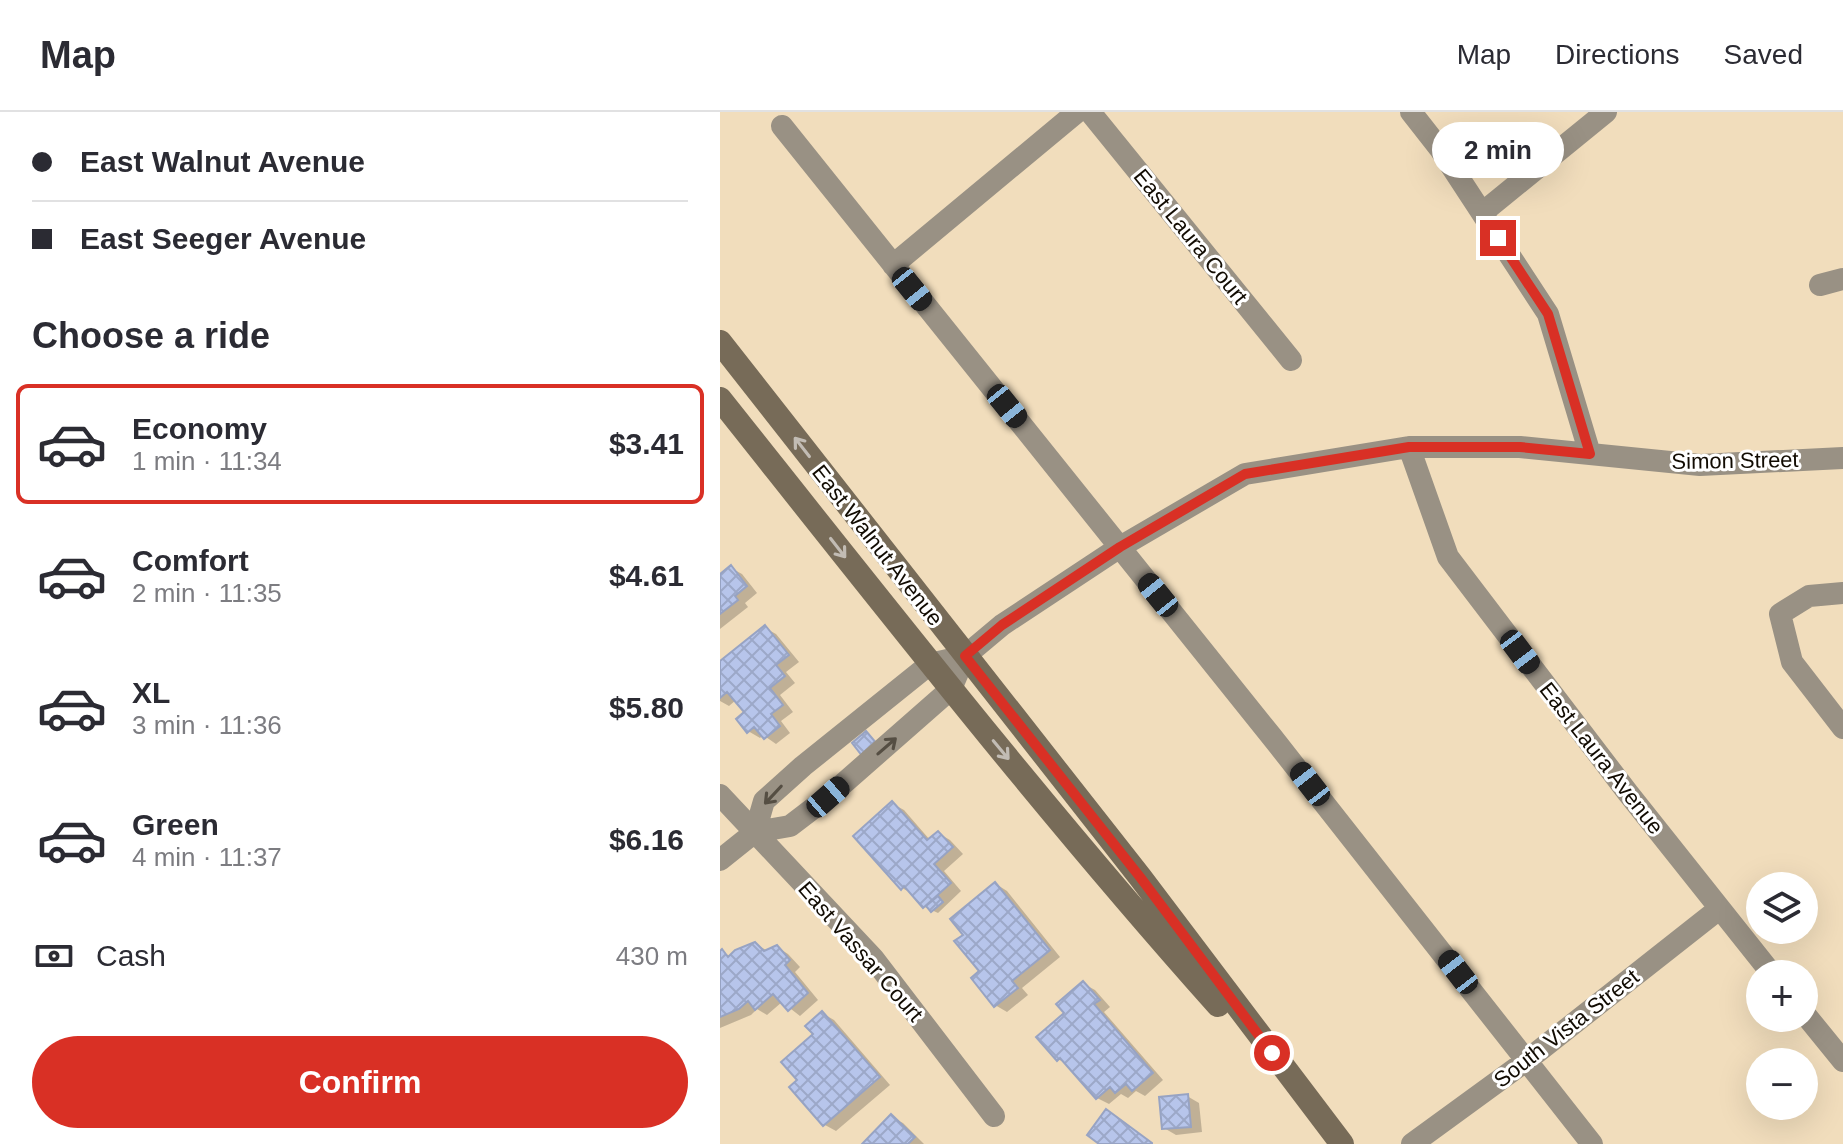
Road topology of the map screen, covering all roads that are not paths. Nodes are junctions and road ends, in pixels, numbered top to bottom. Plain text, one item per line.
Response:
1 (1077, 112) edge
2 (1090, 112) edge
3 (1411, 112) edge
4 (1606, 112) edge
5 (782, 126) dead end
6 (1482, 213) junction
7 (893, 265) junction
8 (1843, 279) edge
9 (1820, 285) dead end
10 (720, 342) edge
11 (1291, 360) dead end
12 (720, 399) edge
13 (1409, 447) junction
14 (1590, 454) junction
15 (1843, 458) edge
16 (1120, 547) junction
17 (1843, 593) edge
18 (965, 656) junction
19 (930, 664) junction
20 (951, 689) junction
21 (1843, 728) edge
22 (720, 795) edge
23 (755, 832) junction
24 (720, 860) edge
25 (1719, 909) junction
26 (1761, 960) edge
27 (1818, 1030) edge
28 (1526, 1061) junction
29 (1843, 1061) edge
30 (994, 1116) dead end
31 (1336, 1136) edge
32 (1412, 1144) edge
33 (1592, 1144) edge

1 - 7 street
2 - 11 street, East Laura Court
3 - 6 street
4 - 6 street
5 - 7 street
6 - 14 street
7 - 16 street
8 - 9 street
18 -> 10 main road, East Walnut Avenue
12 -> 19 main road, East Walnut Avenue
13 - 14 street, Simon Street
13 - 16 street, Simon Street
13 - 25 street, East Laura Avenue
14 - 15 street, Simon Street
16 - 18 street, Simon Street
16 - 28 street
17 - 21 street
18 - 19 street
18 - 20 street
18 - 31 main road, East Walnut Avenue
19 - 20 main road, East Walnut Avenue
19 -> 23 street
23 -> 20 street
20 -> 31 main road, East Walnut Avenue
22 - 23 street, East Vassar Court
23 - 24 street
23 - 30 street, East Vassar Court
25 - 26 street, East Laura Avenue
25 - 28 street, South Vista Street
27 - 29 street
28 - 32 street, South Vista Street
28 - 33 street

